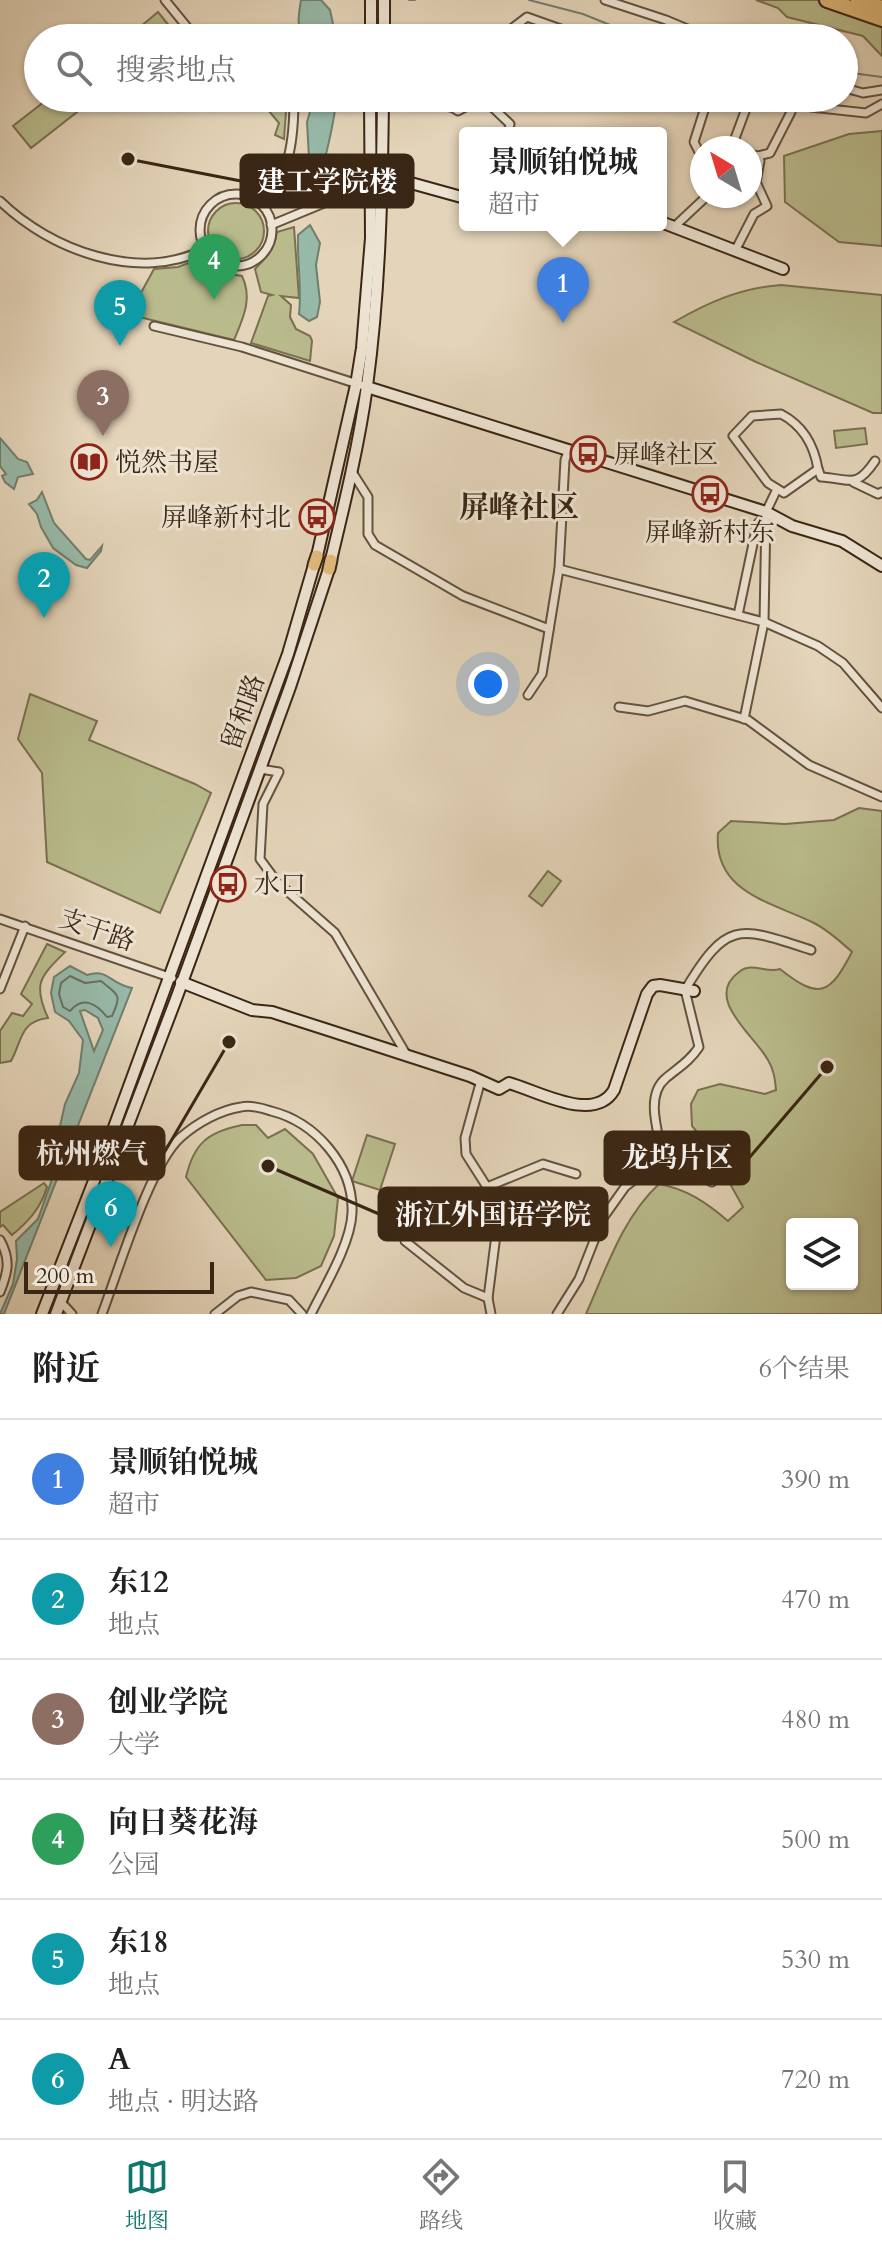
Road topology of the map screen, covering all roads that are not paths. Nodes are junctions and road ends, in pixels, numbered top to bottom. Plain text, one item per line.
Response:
1 (165, 0) edge
2 (605, 0) edge
3 (827, 0) edge
4 (858, 0) edge
5 (371, 2) edge
6 (384, 3) edge
7 (882, 8) edge
8 (882, 19) edge
9 (185, 24) edge
10 (371, 24) edge
11 (384, 24) edge
12 (518, 24) edge
13 (547, 24) edge
14 (676, 24) edge
15 (882, 90) edge
16 (858, 91) edge
17 (882, 104) edge
18 (293, 112) edge
19 (370, 112) edge
20 (383, 112) edge
21 (497, 112) edge
22 (704, 112) edge
23 (745, 112) edge
24 (791, 112) edge
25 (852, 112) edge
26 (509, 127) edge
27 (696, 136) edge
28 (736, 136) edge
29 (762, 154) edge
30 (382, 175) junction
31 (371, 190) junction
32 (459, 196) edge
33 (762, 198) edge
34 (0, 201) edge
35 (260, 204) junction
36 (694, 208) edge
37 (667, 224) edge
38 (271, 225) junction
39 (674, 227) junction
40 (205, 249) junction
41 (735, 251) junction
42 (783, 269) dead end
43 (154, 326) dead end
44 (362, 386) junction
45 (569, 449) junction
46 (875, 461) dead end
47 (818, 469) junction
48 (352, 472) junction
49 (851, 481) junction
50 (777, 489) junction
51 (882, 492) edge
52 (766, 512) junction
53 (766, 524) junction
54 (882, 566) edge
55 (559, 569) junction
56 (738, 615) junction
57 (764, 622) junction
58 (549, 629) junction
59 (528, 695) dead end
60 (619, 707) dead end
61 (882, 708) edge
62 (744, 719) junction
63 (260, 769) junction
64 (882, 797) edge
65 (0, 919) edge
66 (25, 926) junction
67 (811, 950) dead end
68 (169, 977) junction
69 (181, 982) junction
70 (0, 989) edge
71 (690, 990) junction
72 (406, 1054) junction
73 (481, 1080) junction
74 (663, 1158) junction
75 (576, 1174) dead end
76 (712, 1182) dead end
77 (487, 1187) junction
78 (0, 1240) edge
79 (405, 1241) dead end
80 (0, 1292) edge
81 (488, 1298) junction
82 (61, 1302) junction
83 (42, 1314) edge
84 (56, 1314) edge
85 (72, 1314) edge
86 (102, 1314) edge
87 (215, 1314) edge
88 (302, 1314) edge
89 (311, 1314) edge
90 (491, 1314) edge
91 (557, 1314) edge

1 - 9 street
2 - 14 street
3 - 8 highway
4 - 7 highway
5 - 10 main road
6 - 11 main road
12 - 13 street
15 - 16 street
17 - 25 street
18 - 35 street
19 - 31 main road, 留和路
20 - 30 main road, 留和路
21 - 26 street
22 - 27 street
23 - 28 street
24 - 29 street
30 - 32 main road
30 - 44 main road, 留和路
31 - 38 street
31 - 44 main road, 留和路
33 - 41 street
34 - 40 street
35 - 38 street
35 - 40 street
36 - 39 street
37 - 39 main road
38 - 40 street
39 - 41 main road
41 - 42 main road
43 - 44 street
44 - 45 main road
44 - 48 main road, 留和路
44 - 68 main road, 留和路
45 - 52 main road
45 - 55 street
46 - 49 street
47 - 49 street
47 - 50 street
47 - 50 street
48 - 58 street
48 - 63 main road, 留和路
49 - 51 street
50 - 52 street
52 - 53 street
52 - 54 main road
53 - 56 street
53 - 57 street
55 - 56 street
55 - 58 street
56 - 57 street
57 - 61 street
57 - 62 street
58 - 59 street
60 - 62 street
62 - 64 street
63 - 69 main road, 留和路
63 - 72 street
65 - 66 street, 支干路
66 - 68 street, 支干路
66 - 70 street
67 - 71 street
68 - 69 street, 支干路
68 - 83 main road, 留和路
69 - 72 main road
69 - 82 main road, 留和路
71 - 73 main road
71 - 74 street
72 - 73 main road
73 - 77 street
74 - 76 street
74 - 91 street
75 - 77 street
77 - 81 street
78 - 80 street
79 - 81 street
81 - 90 street
82 - 84 main road, 留和路
82 - 85 street
86 - 89 street
87 - 88 street

